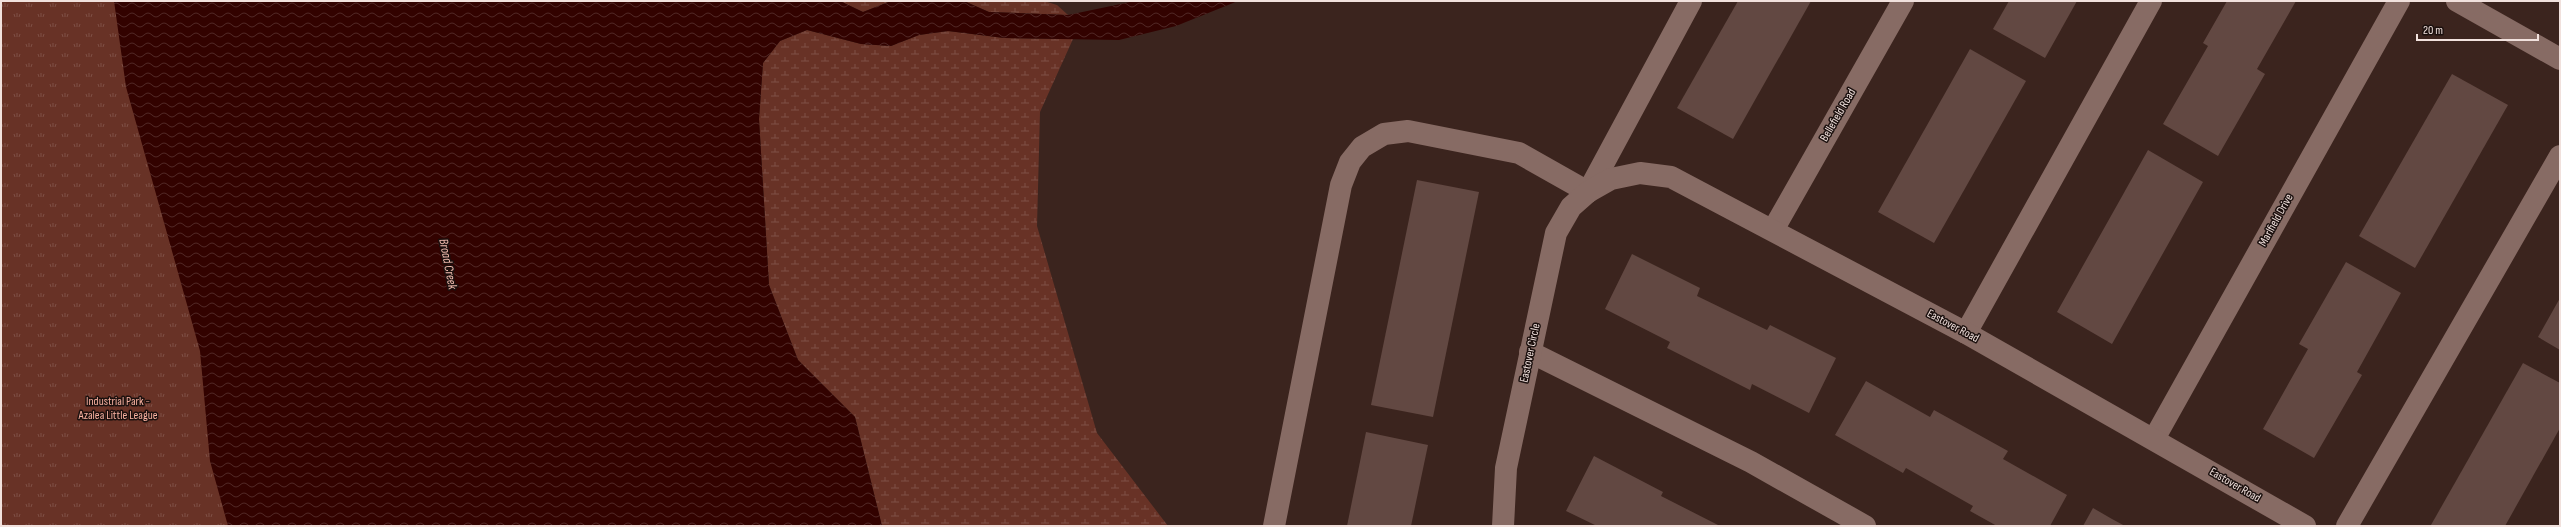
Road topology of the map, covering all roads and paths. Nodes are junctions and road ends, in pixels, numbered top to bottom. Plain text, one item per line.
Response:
1 (1691, 1) edge
2 (1903, 1) edge
3 (2151, 1) edge
4 (2399, 1) edge
5 (2457, 1) edge
6 (2560, 59) edge
7 (2560, 156) edge
8 (1588, 192) junction
9 (1773, 230) junction
10 (1966, 333) junction
11 (1530, 352) junction
12 (2154, 439) junction
13 (1274, 526) edge
14 (1502, 526) edge
15 (1866, 526) edge
16 (2305, 526) edge
17 (2347, 526) edge

1 - 8 street
2 - 9 street, Bellefield Road
3 - 10 street
4 - 12 street, Marlfield Drive
5 - 6 street
7 - 17 street
8 - 9 street, Eastover Road
8 - 11 street, Eastover Circle
8 - 13 street
9 - 10 street, Eastover Road
10 - 12 street, Eastover Road
11 - 14 street, Eastover Circle
11 - 15 street
12 - 16 street, Eastover Road

